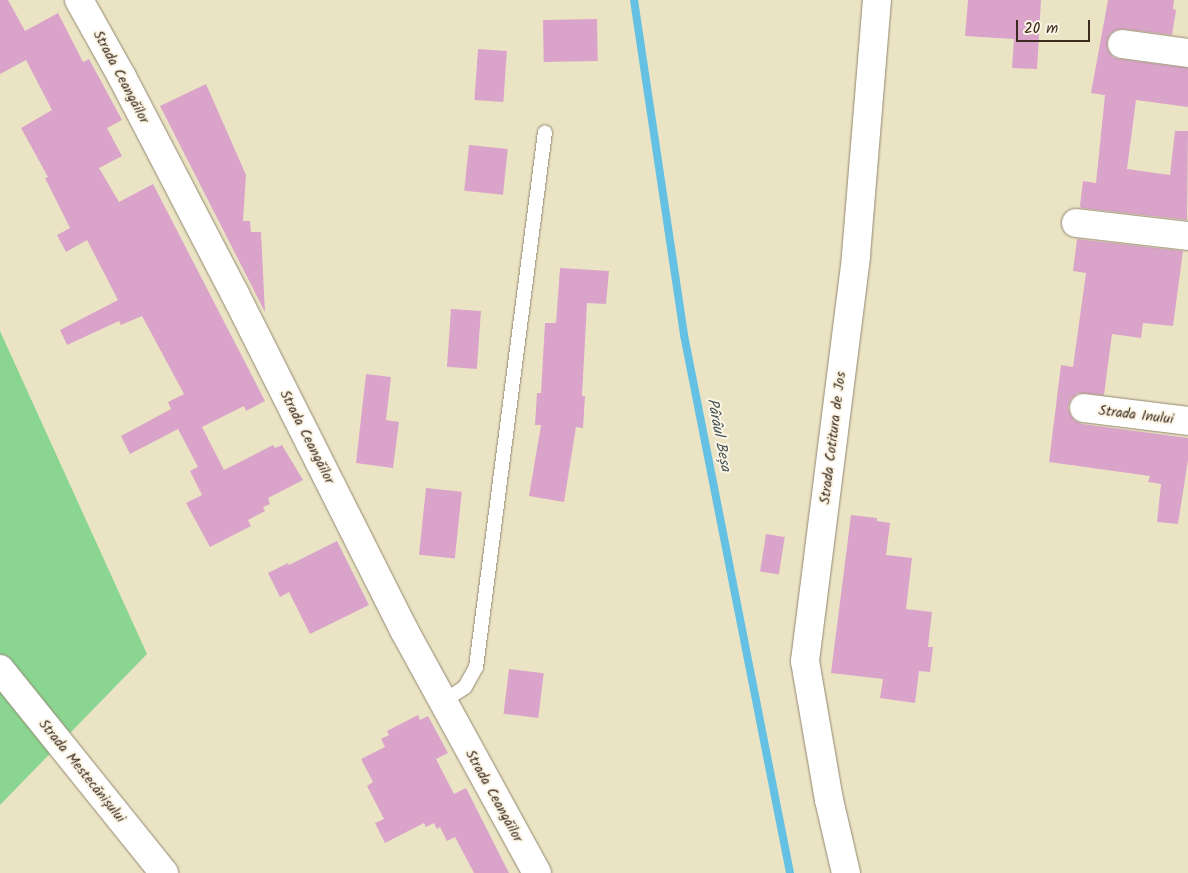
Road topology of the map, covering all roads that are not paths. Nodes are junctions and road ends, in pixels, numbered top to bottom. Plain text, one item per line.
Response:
1 (79, 0) edge
2 (877, 0) edge
3 (1122, 44) dead end
4 (1188, 53) edge
5 (545, 132) dead end
6 (1076, 223) dead end
7 (1188, 236) edge
8 (1084, 408) dead end
9 (1188, 421) edge
10 (0, 669) edge
11 (442, 702) junction
12 (162, 872) edge
13 (537, 873) edge
14 (846, 873) edge

1 - 11 street, Strada Ceangăilor
2 - 14 street, Strada Cotitura de Jos
3 - 4 street
5 - 11 lane
6 - 7 street
8 - 9 street, Strada Inului
10 - 12 street, Strada Mestecănișului
11 - 13 street, Strada Ceangăilor

